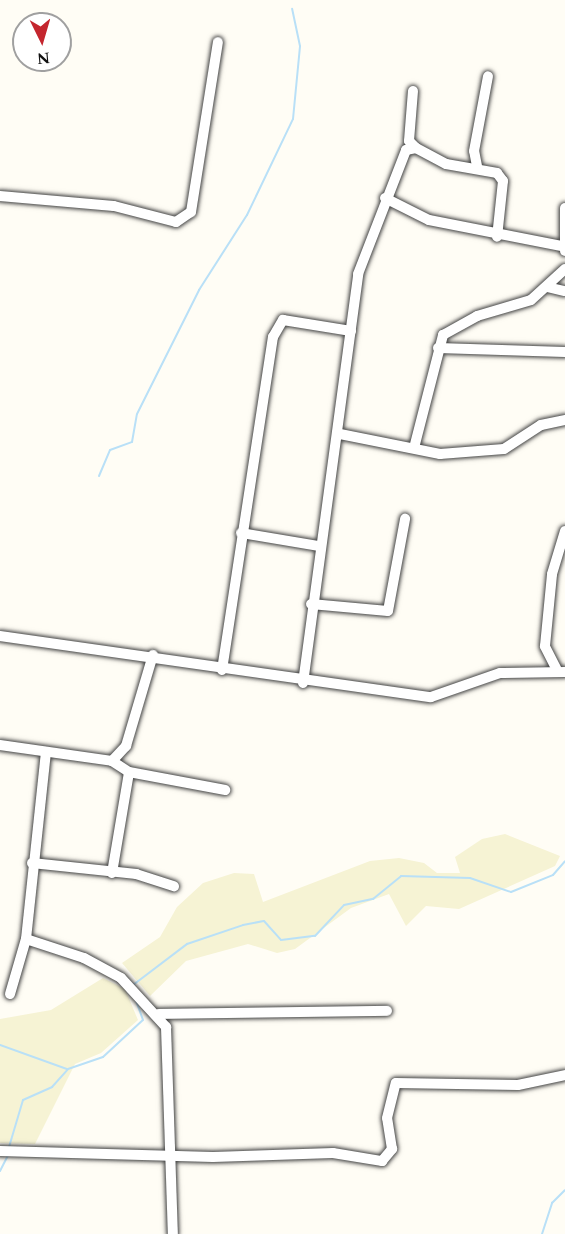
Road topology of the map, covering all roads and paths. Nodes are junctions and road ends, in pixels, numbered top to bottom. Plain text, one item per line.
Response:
1 (218, 42) dead end
2 (488, 76) dead end
3 (413, 91) dead end
4 (411, 146) junction
5 (477, 166) junction
6 (0, 196) edge
7 (385, 198) junction
8 (565, 208) edge
9 (497, 237) junction
10 (563, 249) edge
11 (565, 269) edge
12 (547, 287) junction
13 (565, 291) edge
14 (351, 331) junction
15 (438, 348) junction
16 (565, 352) edge
17 (565, 420) edge
18 (339, 434) junction
19 (414, 448) junction
20 (405, 519) dead end
21 (565, 531) edge
22 (241, 533) junction
23 (320, 546) junction
24 (311, 604) junction
25 (0, 636) edge
26 (153, 655) junction
27 (222, 669) junction
28 (561, 672) edge
29 (303, 683) junction
30 (0, 744) edge
31 (46, 752) junction
32 (112, 761) junction
33 (129, 772) junction
34 (225, 790) dead end
35 (32, 863) junction
36 (112, 873) junction
37 (174, 886) dead end
38 (26, 939) junction
39 (10, 994) dead end
40 (387, 1011) dead end
41 (159, 1014) junction
42 (565, 1075) edge
43 (6, 1151) edge
44 (172, 1155) junction
45 (173, 1234) edge

1 - 6 street
2 - 5 street
3 - 4 street
4 - 5 street
4 - 7 street
5 - 9 street
7 - 9 street
7 - 14 street
8 - 10 street
9 - 10 street
11 - 12 street
12 - 13 street
12 - 15 street
14 - 18 street
14 - 22 street
15 - 16 street
15 - 19 street
17 - 19 street
18 - 19 street
18 - 23 street
20 - 24 street
21 - 28 street
22 - 23 street
22 - 27 street
23 - 24 street
24 - 29 street
25 - 26 street
26 - 27 street
26 - 32 street
27 - 29 street
28 - 29 street
30 - 31 street
31 - 32 street
31 - 35 street
32 - 33 street
33 - 34 street
33 - 36 street
35 - 36 street
35 - 38 street
36 - 37 street
38 - 39 street
38 - 41 street
40 - 41 street
41 - 44 street
42 - 44 street
43 - 44 street
44 - 45 street

